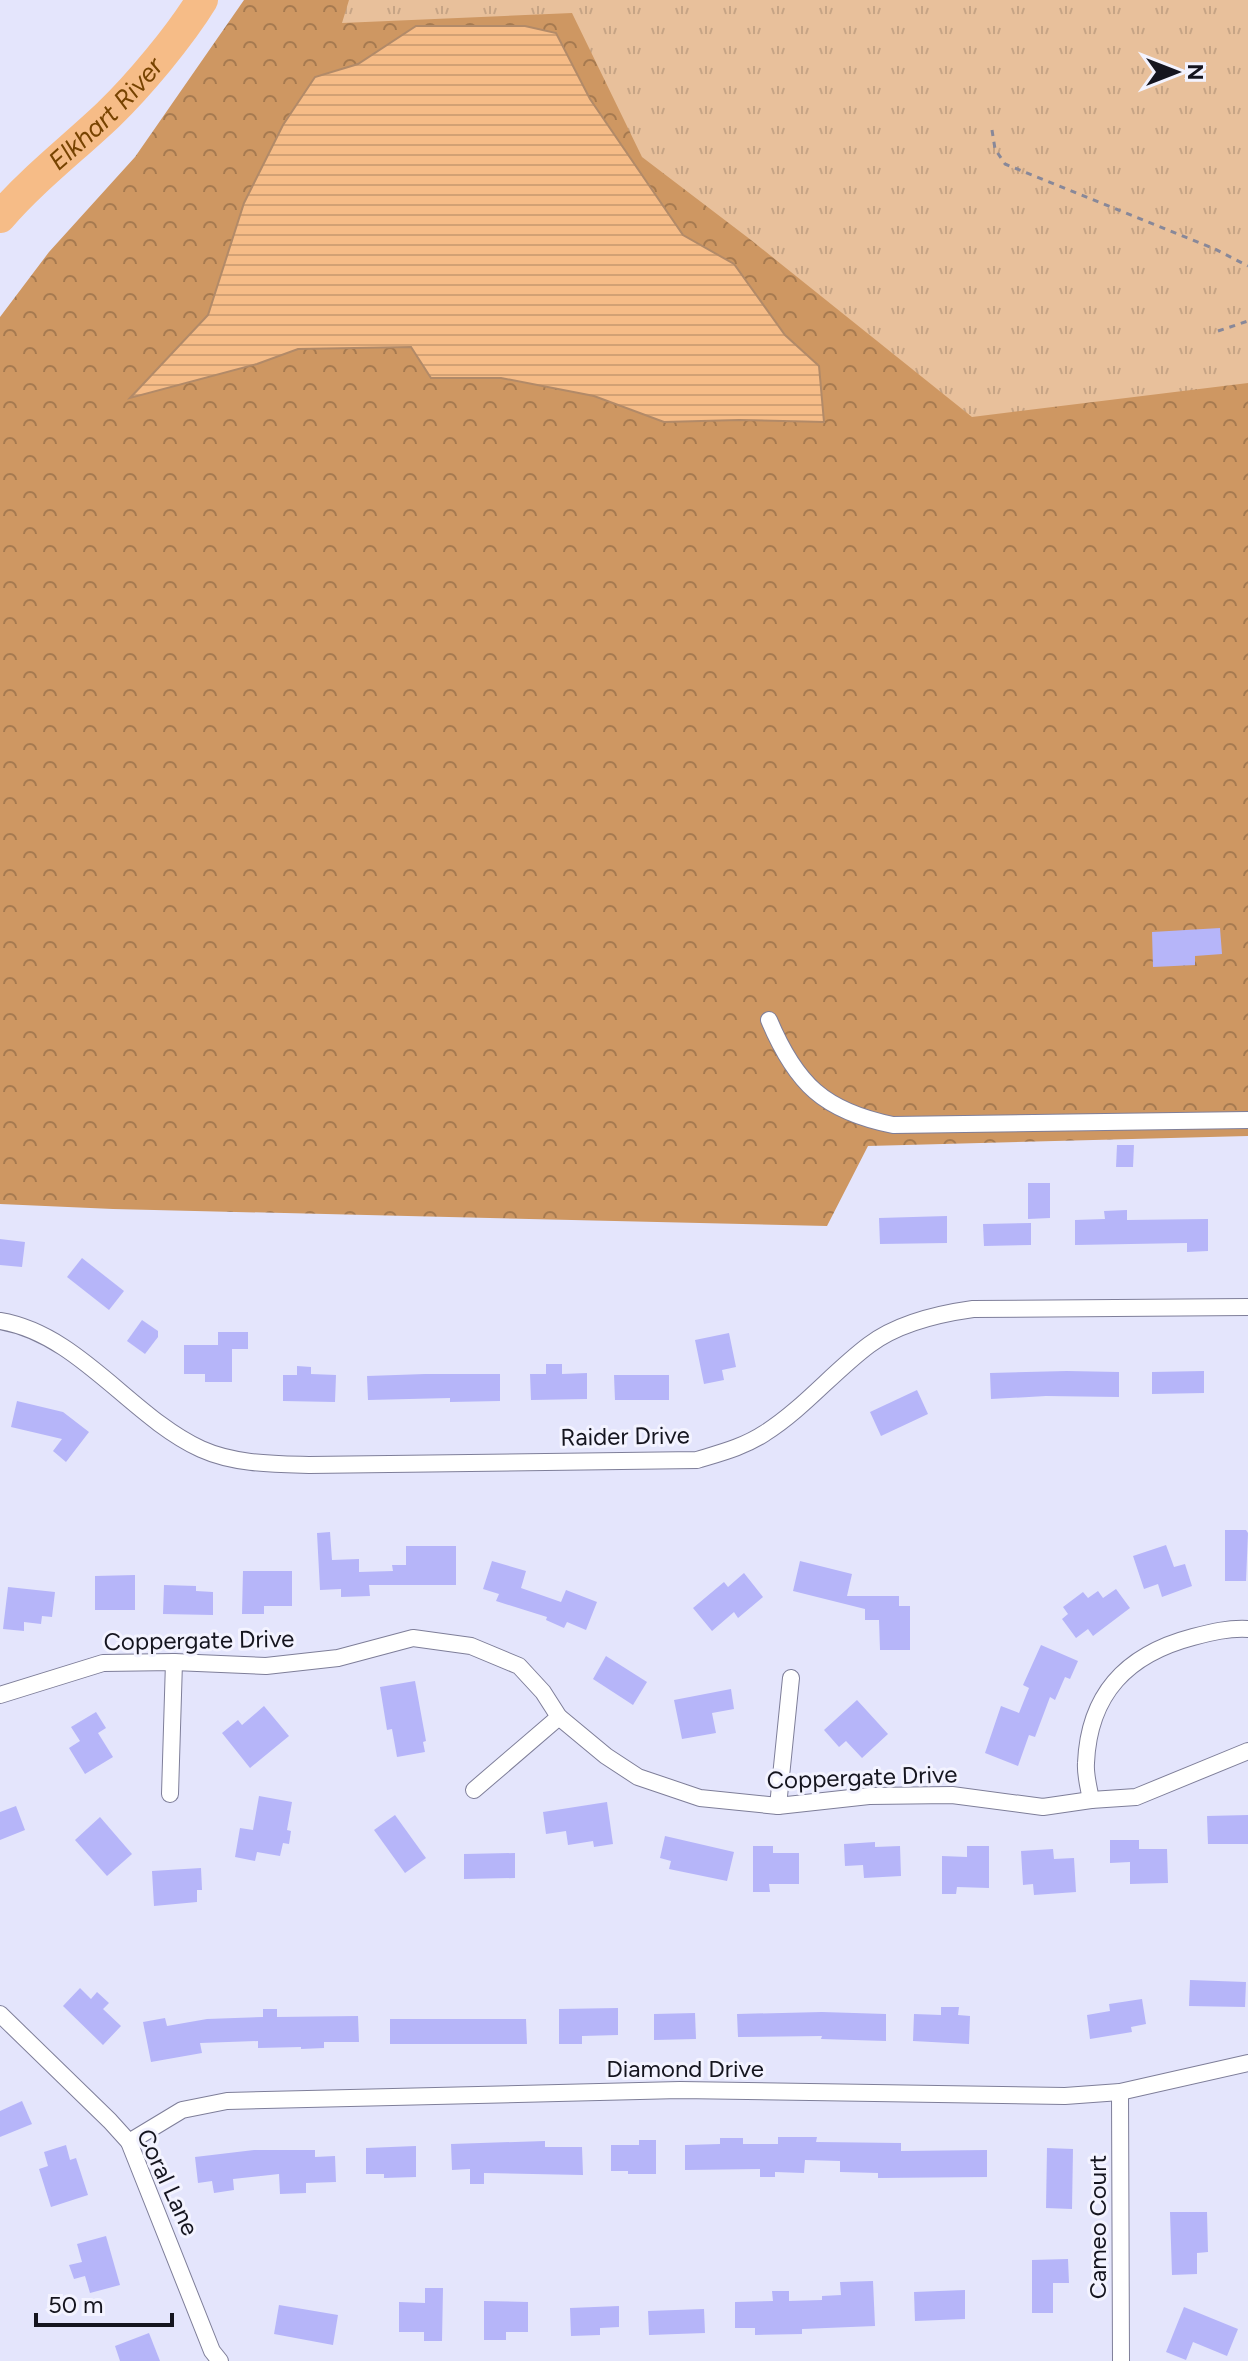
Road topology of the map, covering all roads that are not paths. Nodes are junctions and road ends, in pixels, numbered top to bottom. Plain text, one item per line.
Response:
1 (769, 1020) dead end
2 (1248, 1120) edge
3 (1248, 1307) edge
4 (0, 1321) edge
5 (1248, 1629) edge
6 (174, 1662) junction
7 (791, 1678) dead end
8 (0, 1695) edge
9 (559, 1717) junction
10 (1248, 1751) edge
11 (474, 1790) dead end
12 (170, 1794) dead end
13 (1091, 1800) junction
14 (778, 1806) junction
15 (0, 2014) edge
16 (1248, 2063) edge
17 (1120, 2092) junction
18 (129, 2142) junction
19 (220, 2361) edge
20 (1121, 2361) edge

1 - 2 street
3 - 4 street, Raider Drive
5 - 13 street
6 - 8 street, Coppergate Drive
6 - 9 street, Coppergate Drive
6 - 12 street
7 - 14 street
9 - 11 street
9 - 14 street, Coppergate Drive
10 - 13 street, Coppergate Drive
13 - 14 street, Coppergate Drive
15 - 18 street, Coral Lane
16 - 17 street, Diamond Drive
17 - 18 street, Diamond Drive
17 - 20 street, Cameo Court
18 - 19 street, Coral Lane

